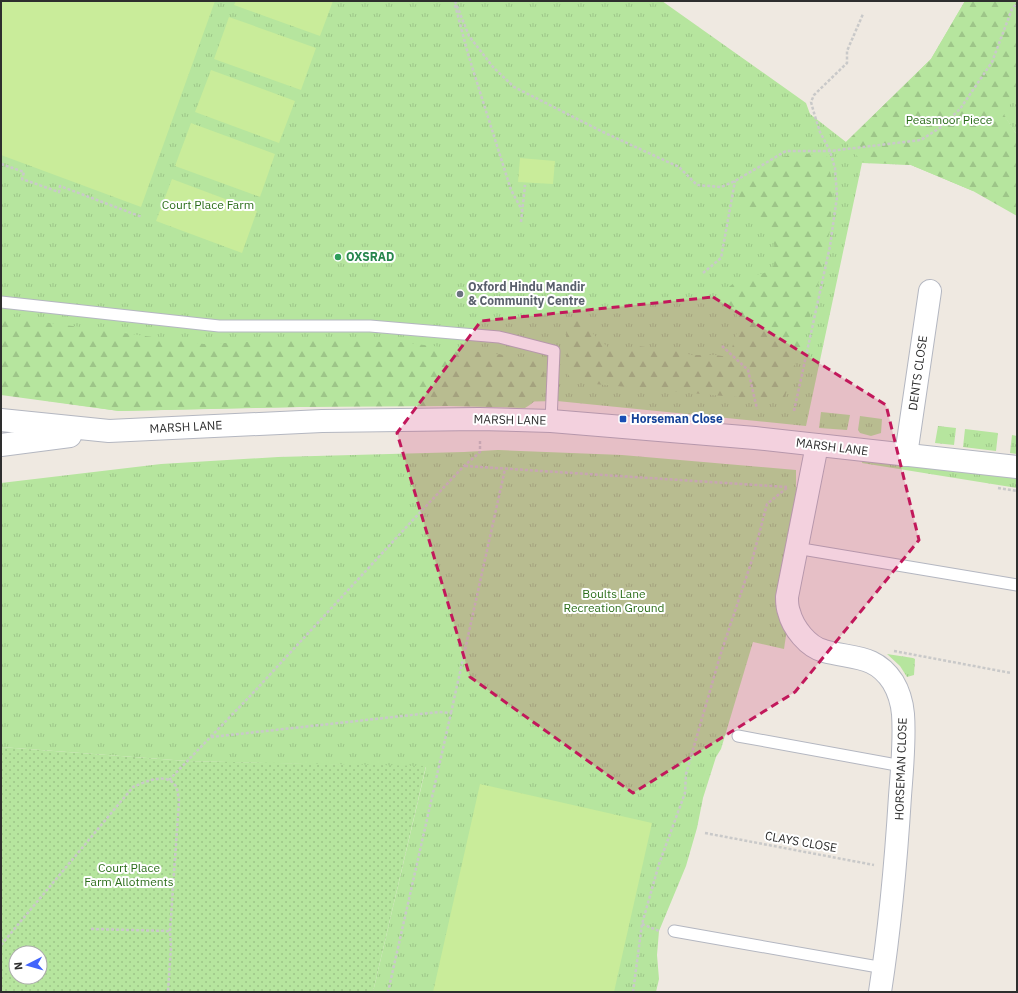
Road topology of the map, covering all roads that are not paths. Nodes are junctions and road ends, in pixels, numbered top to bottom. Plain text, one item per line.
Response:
1 (930, 291) dead end
2 (1, 302) edge
3 (1, 420) edge
4 (550, 421) junction
5 (109, 431) junction
6 (1, 444) edge
7 (817, 445) junction
8 (906, 455) junction
9 (1017, 467) edge
10 (796, 548) junction
11 (1017, 584) edge
12 (738, 736) dead end
13 (902, 766) junction
14 (674, 931) dead end
15 (884, 968) junction
16 (880, 992) edge

1 - 8 main road, DENTS CLOSE
2 - 4 lane
3 - 5 main road, MARSH LANE
4 - 5 main road, MARSH LANE
4 - 7 main road, MARSH LANE
5 - 6 main road
7 - 8 main road, MARSH LANE
7 - 10 main road, HORSEMAN CLOSE
8 - 9 main road, MARSH LANE
10 - 11 lane
10 - 13 main road, HORSEMAN CLOSE
12 - 13 lane
13 - 15 main road, HORSEMAN CLOSE
14 - 15 lane
15 - 16 main road, HORSEMAN CLOSE

